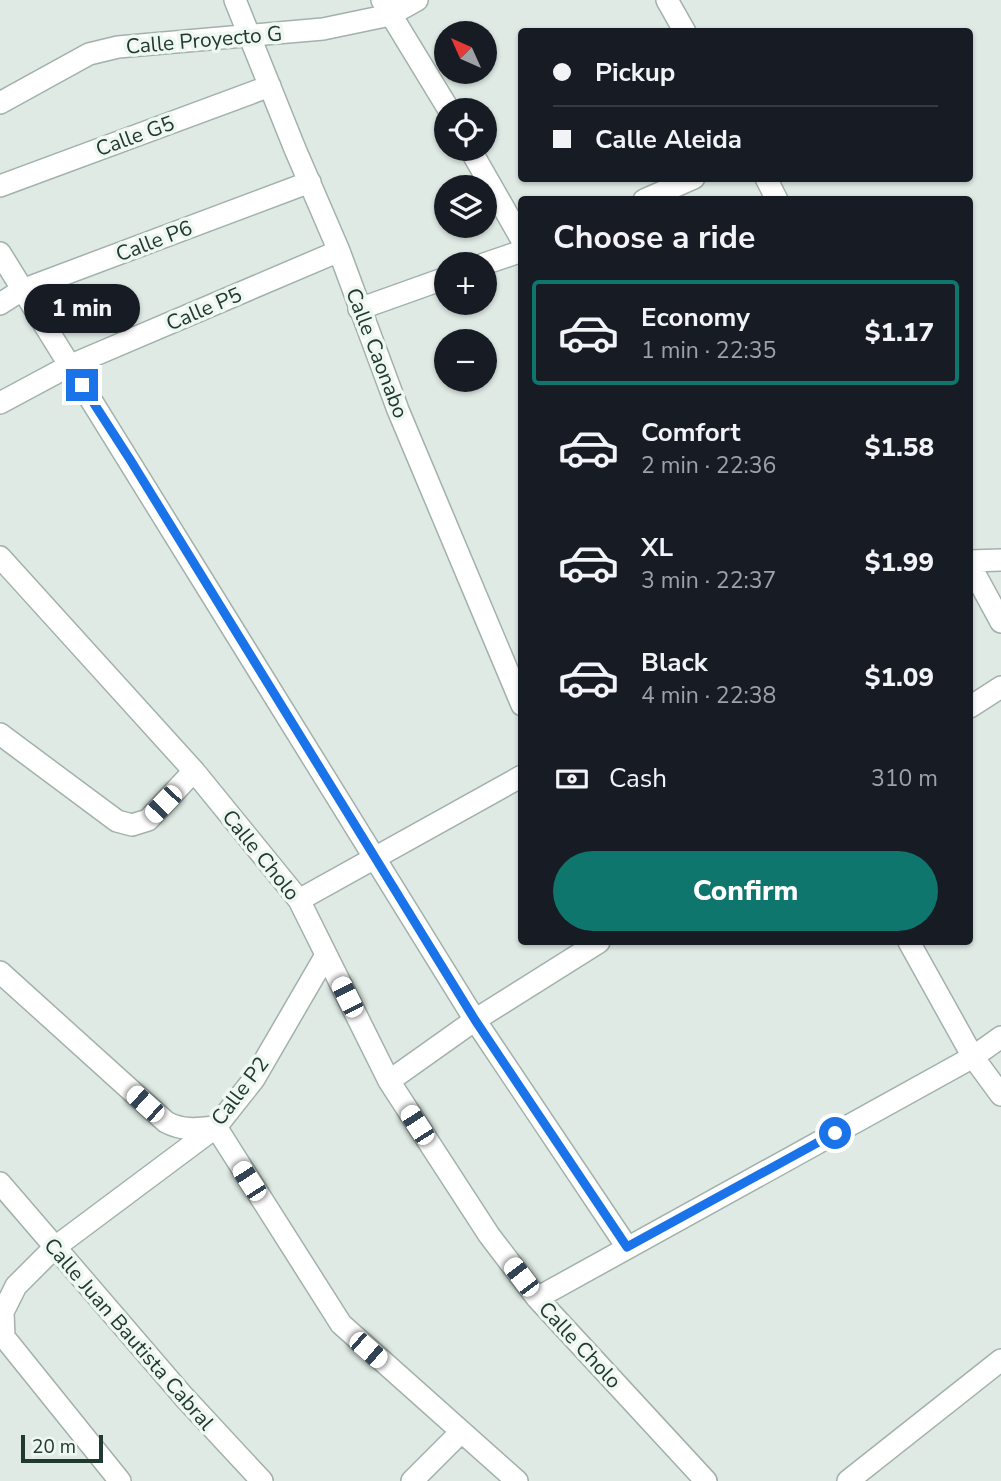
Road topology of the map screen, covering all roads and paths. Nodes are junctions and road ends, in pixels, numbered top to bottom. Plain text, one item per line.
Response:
1 (235, 0) edge
2 (416, 0) edge
3 (667, 0) edge
4 (386, 7) edge
5 (683, 28) edge
6 (251, 37) junction
7 (270, 86) junction
8 (442, 98) edge
9 (0, 103) edge
10 (477, 161) edge
11 (310, 182) junction
12 (685, 182) edge
13 (0, 186) edge
14 (653, 196) edge
15 (518, 233) edge
16 (339, 251) junction
17 (518, 252) edge
18 (0, 253) edge
19 (497, 260) edge
20 (434, 282) edge
21 (22, 290) junction
22 (0, 304) edge
23 (359, 309) junction
24 (69, 366) junction
25 (0, 403) edge
26 (0, 557) edge
27 (1001, 560) edge
28 (973, 563) edge
29 (973, 569) edge
30 (1001, 622) edge
31 (1001, 687) edge
32 (518, 696) edge
33 (973, 705) edge
34 (0, 734) edge
35 (194, 771) junction
36 (518, 778) edge
37 (374, 856) junction
38 (299, 900) junction
39 (594, 945) edge
40 (911, 945) edge
41 (326, 955) junction
42 (0, 972) edge
43 (475, 1020) junction
44 (1001, 1037) edge
45 (973, 1057) junction
46 (389, 1081) junction
47 (1001, 1095) edge
48 (216, 1127) junction
49 (0, 1183) edge
50 (627, 1247) junction
51 (54, 1248) junction
52 (537, 1298) junction
53 (1001, 1360) edge
54 (461, 1432) junction
55 (120, 1481) edge
56 (262, 1481) edge
57 (412, 1481) edge
58 (517, 1481) edge
59 (706, 1481) edge
60 (848, 1481) edge

1 - 6 street, Calle Caonabo
2 - 4 street, Calle Proyecto G
3 - 5 street
4 - 6 street, Calle Proyecto G
4 - 8 street
6 - 7 street, Calle Caonabo
6 - 9 street, Calle Proyecto G
7 - 11 street, Calle Caonabo
7 - 13 street, Calle G5
10 - 15 street
11 - 16 street, Calle Caonabo
11 - 21 street, Calle P6
12 - 14 street
16 - 23 street, Calle Caonabo
16 - 24 street, Calle P5
17 - 19 street
18 - 21 street
20 - 23 street
21 - 22 street, Calle P6
21 - 24 street
23 - 32 street, Calle Caonabo
24 - 25 street, Calle P5
24 - 37 street
26 - 35 street, Calle Cholo
27 - 28 street
29 - 30 street
31 - 33 street
34 - 35 street
35 - 38 street, Calle Cholo
36 - 37 street
37 - 38 street
37 - 43 street
38 - 41 street, Calle Cholo
39 - 43 street
40 - 45 street
41 - 46 street, Calle Cholo
41 - 48 street, Calle P2
42 - 48 street
43 - 46 street
43 - 50 street
44 - 45 street
45 - 47 street
45 - 50 street
46 - 52 street, Calle Cholo
48 - 51 street, Calle P2
48 - 54 street
49 - 51 street, Calle Juan Bautista Cabral
50 - 52 street
51 - 55 street, Calle P2
51 - 56 street, Calle Juan Bautista Cabral
52 - 59 street, Calle Cholo
53 - 60 street
54 - 57 street
54 - 58 street

